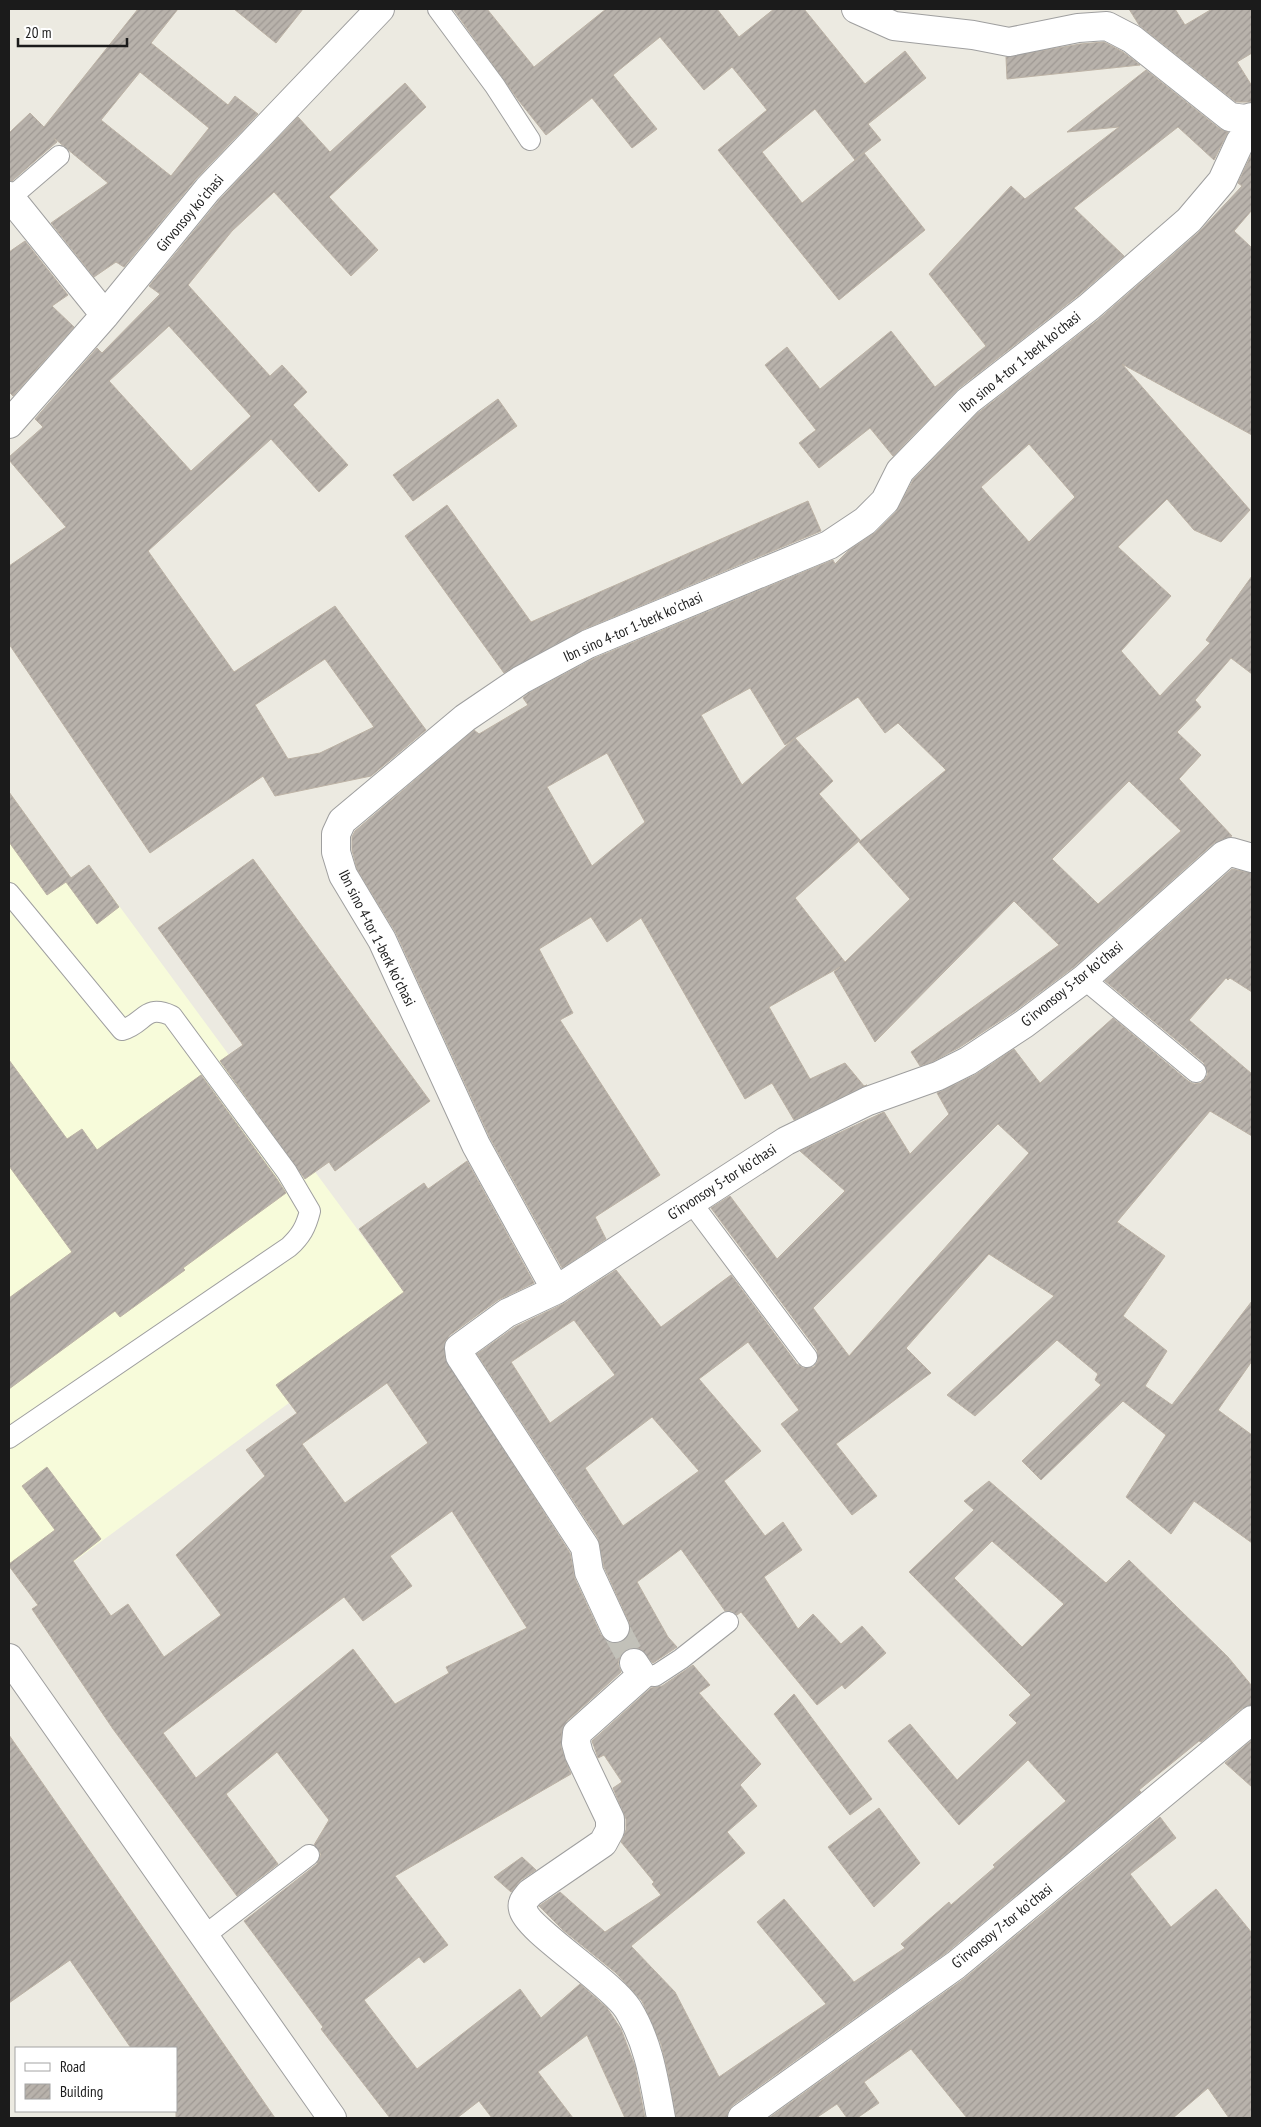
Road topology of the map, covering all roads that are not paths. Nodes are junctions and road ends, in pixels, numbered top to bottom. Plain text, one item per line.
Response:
1 (380, 9) edge
2 (438, 9) edge
3 (856, 9) edge
4 (1252, 117) edge
5 (1252, 126) edge
6 (530, 140) dead end
7 (60, 156) dead end
8 (10, 197) edge
9 (105, 315) junction
10 (9, 424) edge
11 (1252, 858) edge
12 (9, 893) edge
13 (1084, 979) junction
14 (1196, 1072) dead end
15 (691, 1202) junction
16 (556, 1290) junction
17 (807, 1357) dead end
18 (9, 1438) edge
19 (728, 1622) dead end
20 (615, 1628) tunnel mouth
21 (9, 1658) edge
22 (638, 1669) joint
23 (1252, 1720) edge
24 (309, 1855) dead end
25 (204, 1936) junction
26 (332, 2118) edge
27 (661, 2118) edge
28 (742, 2118) edge

1 - 9 street, Girvonsoy koʻchasi
2 - 6 lane
3 - 4 street
5 - 16 street, Ibn sino 4-tor 1-berk koʼchasi
7 - 8 lane
8 - 9 street
9 - 10 street, Girvonsoy koʻchasi
11 - 13 street, Gʼirvonsoy 5-tor koʼchasi
12 - 18 lane
13 - 14 lane
13 - 15 street, Gʼirvonsoy 5-tor koʼchasi
15 - 16 street, Gʼirvonsoy 5-tor koʼchasi
15 - 17 lane
16 - 20 street, Gʼirvonsoy 5-tor koʼchasi
19 - 22 lane
21 - 25 street
22 - 27 street
23 - 28 street, Gʼirvonsoy 7-tor koʼchasi
24 - 25 lane
25 - 26 street

